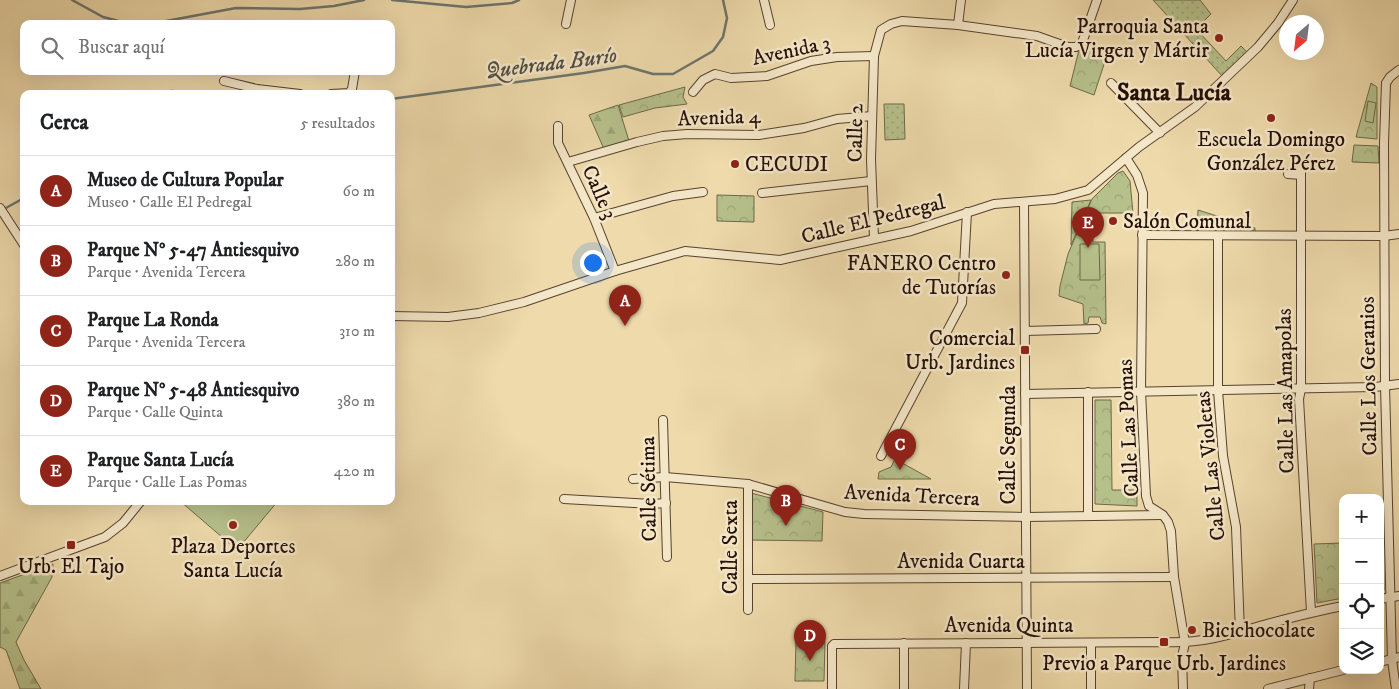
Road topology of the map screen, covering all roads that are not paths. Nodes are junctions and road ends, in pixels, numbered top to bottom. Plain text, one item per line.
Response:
1 (571, 0) edge
2 (764, 0) edge
3 (961, 0) edge
4 (1097, 0) edge
5 (1293, 0) edge
6 (566, 24) dead end
7 (770, 25) dead end
8 (958, 25) junction
9 (874, 56) junction
10 (1399, 70) edge
11 (354, 75) edge
12 (224, 81) dead end
13 (1112, 83) dead end
14 (254, 90) edge
15 (351, 90) edge
16 (693, 92) dead end
17 (872, 116) junction
18 (558, 126) dead end
19 (1160, 132) junction
20 (1126, 158) junction
21 (568, 162) junction
22 (1288, 174) dead end
23 (871, 181) junction
24 (703, 192) dead end
25 (762, 193) dead end
26 (1024, 202) junction
27 (0, 208) edge
28 (966, 212) junction
29 (594, 218) junction
30 (1399, 234) edge
31 (1142, 235) junction
32 (1218, 236) junction
33 (1301, 236) junction
34 (1384, 236) junction
35 (874, 238) junction
36 (20, 239) edge
37 (615, 272) junction
38 (395, 316) edge
39 (1096, 329) dead end
40 (1025, 331) junction
41 (1399, 384) edge
42 (1385, 385) junction
43 (1301, 389) junction
44 (1218, 390) junction
45 (1140, 391) junction
46 (1088, 392) junction
47 (1025, 394) junction
48 (664, 420) dead end
49 (881, 456) dead end
50 (665, 477) junction
51 (633, 478) dead end
52 (748, 484) junction
53 (564, 499) dead end
54 (666, 503) junction
55 (138, 505) edge
56 (1163, 515) junction
57 (1088, 516) junction
58 (1026, 517) junction
59 (667, 557) dead end
60 (0, 576) edge
61 (1174, 577) junction
62 (1027, 579) junction
63 (748, 580) junction
64 (1395, 596) edge
65 (1339, 607) edge
66 (748, 610) dead end
67 (1311, 612) junction
68 (1240, 632) junction
69 (904, 643) junction
70 (966, 643) junction
71 (1027, 643) junction
72 (1091, 643) junction
73 (1185, 643) junction
74 (1395, 658) edge
75 (1339, 671) edge
76 (1310, 678) junction
77 (832, 689) edge
78 (904, 689) edge
79 (964, 689) edge
80 (1027, 689) edge
81 (1091, 689) edge
82 (1183, 689) edge
83 (1268, 689) edge
84 (1309, 689) edge
85 (1396, 689) edge

1 - 6 street
2 - 7 street
3 - 8 street
4 - 8 street
5 - 19 street, Calle El Pedregal
8 - 9 street, Calle 2
9 - 16 street, Avenida 3
9 - 17 street, Calle 2
10 - 34 street, Calle Los Geranios
11 - 15 street
12 - 14 street
13 - 19 street
17 - 21 street, Avenida 4
17 - 23 street, Calle 2
18 - 21 street, Calle 3
19 - 20 street, Calle El Pedregal
20 - 26 street, Calle El Pedregal
20 - 31 street, Calle Las Pomas
21 - 29 street, Calle 3
22 - 33 street, Calle Las Amapolas
23 - 25 street
23 - 35 street, Calle 2
24 - 29 street
26 - 28 street, Calle El Pedregal
26 - 40 street, Calle Segunda
27 - 36 street
28 - 35 street, Calle El Pedregal
28 - 49 street
29 - 37 street, Calle 3
30 - 34 street
31 - 32 street
31 - 45 street, Calle Las Pomas
32 - 33 street
32 - 44 street, Calle Las Violetas
33 - 34 street
33 - 43 street, Calle Las Amapolas
34 - 42 street, Calle Los Geranios
35 - 37 street, Calle El Pedregal
37 - 38 street, Calle El Pedregal
39 - 40 street
40 - 47 street, Calle Segunda
41 - 42 street
42 - 43 street
42 - 64 street, Calle Los Geranios
43 - 44 street
43 - 67 street, Calle Las Amapolas
44 - 45 street
44 - 68 street, Calle Las Violetas
45 - 46 street
45 - 56 street, Calle Las Pomas
46 - 47 street
46 - 57 street
47 - 58 street, Calle Segunda
48 - 50 street, Calle Sétima
50 - 51 street, Avenida Tercera
50 - 52 street, Avenida Tercera
50 - 54 street, Calle Sétima
52 - 58 street, Avenida Tercera
52 - 63 street, Calle Sexta
53 - 54 street
54 - 59 street, Calle Sétima
55 - 60 street
56 - 57 street, Avenida Tercera
56 - 61 street, Calle Las Pomas
57 - 58 street, Avenida Tercera
58 - 62 street, Calle Segunda
61 - 62 street, Avenida Cuarta
61 - 73 street, Calle Las Pomas
62 - 63 street, Avenida Cuarta
62 - 71 street, Calle Segunda
63 - 66 street, Calle Sexta
64 - 74 street, Calle Los Geranios
65 - 67 street, Avenida Quinta
67 - 68 street, Avenida Quinta
68 - 73 street, Avenida Quinta
69 - 70 street, Avenida Quinta
69 - 77 street, Avenida Quinta
69 - 78 street
70 - 71 street, Avenida Quinta
70 - 79 street
71 - 72 street, Avenida Quinta
71 - 80 street, Calle Segunda
72 - 73 street, Avenida Quinta
72 - 81 street
73 - 82 street, Calle Las Pomas
74 - 85 street
75 - 76 street
76 - 83 street
76 - 84 street

